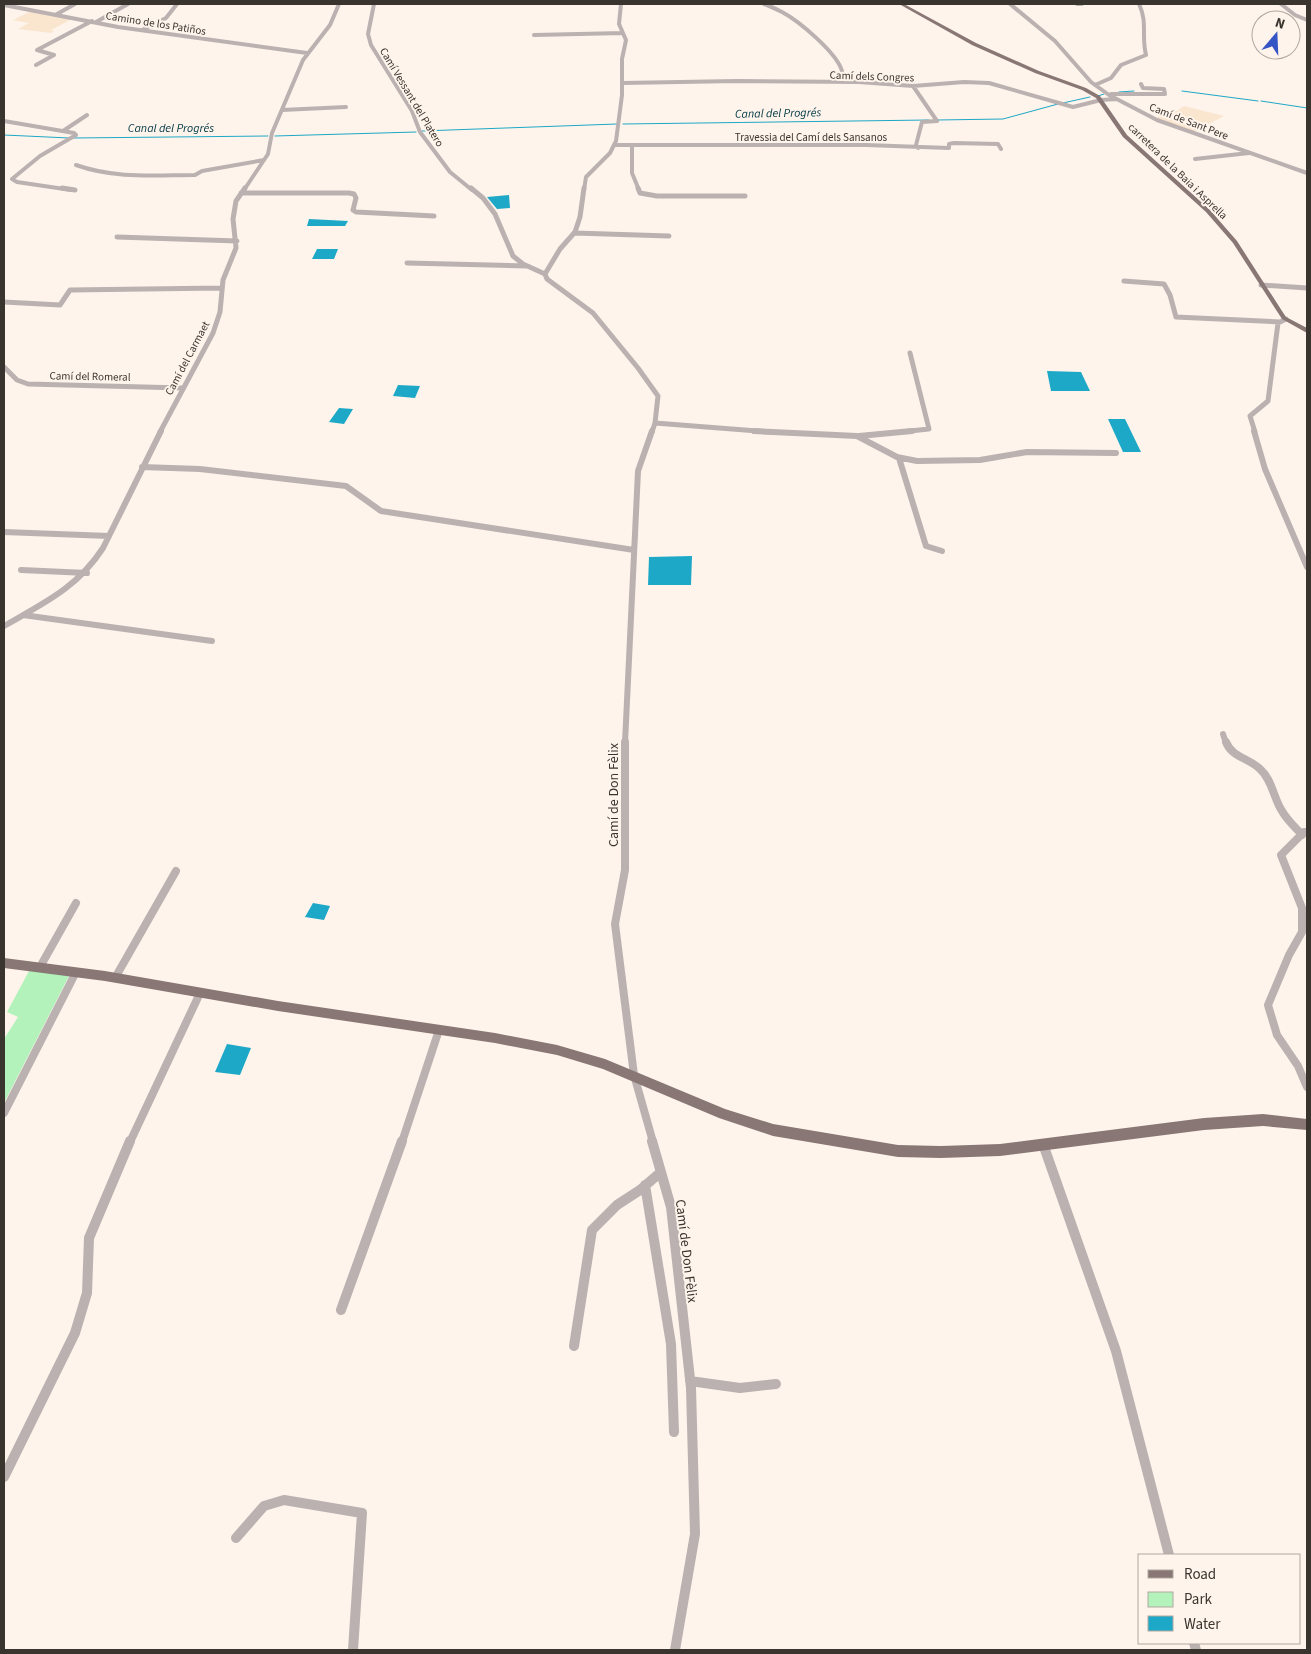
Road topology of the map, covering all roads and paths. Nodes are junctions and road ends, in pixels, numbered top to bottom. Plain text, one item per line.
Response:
1 (75, 4) edge
2 (128, 4) edge
3 (177, 4) edge
4 (338, 4) edge
5 (374, 4) edge
6 (621, 4) edge
7 (764, 4) edge
8 (902, 4) edge
9 (1010, 4) edge
10 (1077, 4) edge
11 (1082, 4) edge
12 (1139, 4) edge
13 (1281, 4) edge
14 (4, 5) edge
15 (57, 14) junction
16 (1307, 20) edge
17 (94, 22) junction
18 (142, 30) junction
19 (623, 33) junction
20 (534, 34) dead end
21 (307, 53) junction
22 (36, 65) dead end
23 (842, 71) dead end
24 (622, 84) junction
25 (1141, 84) dead end
26 (1095, 85) junction
27 (913, 86) junction
28 (1109, 94) junction
29 (1117, 99) junction
30 (1101, 100) junction
31 (346, 107) dead end
32 (282, 110) junction
33 (86, 115) dead end
34 (4, 121) edge
35 (64, 131) junction
36 (614, 145) junction
37 (632, 146) junction
38 (918, 148) junction
39 (1001, 149) dead end
40 (1249, 153) junction
41 (1195, 159) dead end
42 (264, 160) junction
43 (76, 166) dead end
44 (1307, 173) edge
45 (75, 190) dead end
46 (241, 193) junction
47 (745, 196) dead end
48 (434, 216) dead end
49 (574, 233) junction
50 (669, 236) dead end
51 (118, 237) dead end
52 (237, 241) junction
53 (407, 263) dead end
54 (526, 266) junction
55 (545, 274) junction
56 (1124, 281) dead end
57 (1261, 285) junction
58 (221, 288) junction
59 (1307, 288) edge
60 (4, 302) edge
61 (1283, 320) junction
62 (1307, 331) edge
63 (910, 353) dead end
64 (4, 367) edge
65 (183, 388) junction
66 (655, 423) junction
67 (857, 436) junction
68 (1116, 453) dead end
69 (899, 458) junction
70 (142, 467) junction
71 (4, 532) edge
72 (109, 536) junction
73 (634, 550) junction
74 (942, 551) dead end
75 (1307, 567) edge
76 (21, 570) dead end
77 (87, 573) junction
78 (23, 615) junction
79 (4, 626) edge
80 (212, 640) dead end
81 (1223, 734) dead end
82 (1305, 834) edge
83 (176, 871) dead end
84 (76, 903) dead end
85 (4, 962) edge
86 (40, 967) junction
87 (76, 972) junction
88 (116, 978) junction
89 (200, 993) junction
90 (439, 1030) junction
91 (634, 1075) junction
92 (1307, 1087) edge
93 (4, 1113) edge
94 (1307, 1125) edge
95 (1043, 1144) junction
96 (661, 1172) junction
97 (645, 1185) junction
98 (341, 1310) dead end
99 (574, 1346) dead end
100 (690, 1381) junction
101 (776, 1384) dead end
102 (674, 1432) dead end
103 (4, 1478) edge
104 (236, 1538) dead end
105 (1169, 1554) edge
106 (353, 1650) edge
107 (675, 1650) edge

1 - 15 street
2 - 17 street
3 - 18 street
4 - 21 street, Camí del Carmaet
5 - 54 street, Camí Vessant del Platero
6 - 19 street
7 - 23 street
8 - 30 main road, carretera de la Baia i Asprella
9 - 26 street, Camí de Sant Pere
10 - 11 street
12 - 26 street
13 - 16 street
14 - 15 street, Camino de los Patiños
15 - 17 street, Camino de los Patiños
17 - 18 street, Camino de los Patiños
17 - 22 street
18 - 21 street, Camino de los Patiños
19 - 20 street
19 - 24 street
21 - 32 street, Camí del Carmaet
24 - 27 street, Camí dels Congres
24 - 36 street
25 - 28 street
26 - 28 street, Camí de Sant Pere
27 - 30 street, Camí dels Congres
27 - 38 street
28 - 29 street, Camí de Sant Pere
29 - 30 street, Camí dels Congres
29 - 40 street, Camí de Sant Pere
30 - 57 main road, carretera de la Baia i Asprella
31 - 32 street
32 - 42 street, Camí del Carmaet
33 - 35 street
34 - 35 street
35 - 45 street
36 - 37 street, Travessia del Camí dels Sansanos
36 - 49 street
37 - 38 street, Travessia del Camí dels Sansanos
37 - 47 street
38 - 39 street, Travessia del Camí dels Sansanos
40 - 41 street
40 - 44 street, Camí de Sant Pere
42 - 43 street
42 - 46 street, Camí del Carmaet
46 - 48 street
46 - 52 street, Camí del Carmaet
49 - 50 street
49 - 55 street
51 - 52 street
52 - 58 street, Camí del Carmaet
53 - 54 street
54 - 55 street, Camí Vessant del Platero
55 - 66 street, Camí de Don Fèlix
56 - 61 street
57 - 59 street
57 - 61 main road, carretera de la Baia i Asprella
58 - 60 street
58 - 65 street, Camí del Carmaet
61 - 62 main road, carretera de la Baia i Asprella
61 - 75 street
63 - 67 street
64 - 65 street, Camí del Romeral
65 - 70 street, Camí del Carmaet
66 - 67 street
66 - 73 street, Camí de Don Fèlix
67 - 69 street
68 - 69 street
69 - 74 street
70 - 72 street, Camí del Carmaet
70 - 73 street
71 - 72 street
72 - 77 street, Camí del Carmaet
73 - 91 street, Camí de Don Fèlix
76 - 77 street
77 - 78 street, Camí del Carmaet
78 - 79 street, Camí del Carmaet
78 - 80 street
81 - 82 street
82 - 92 street
83 - 88 street
84 - 86 street
85 - 86 main road
86 - 87 main road
87 - 88 main road
87 - 93 street
88 - 89 main road
89 - 90 main road
89 - 103 street
90 - 91 main road
90 - 98 street
91 - 95 main road
91 - 96 street, Camí de Don Fèlix
94 - 95 main road
95 - 105 street
96 - 97 street
96 - 100 street, Camí de Don Fèlix
97 - 99 street
97 - 102 street
100 - 101 street
100 - 107 street, Camí de Don Fèlix
104 - 106 street

